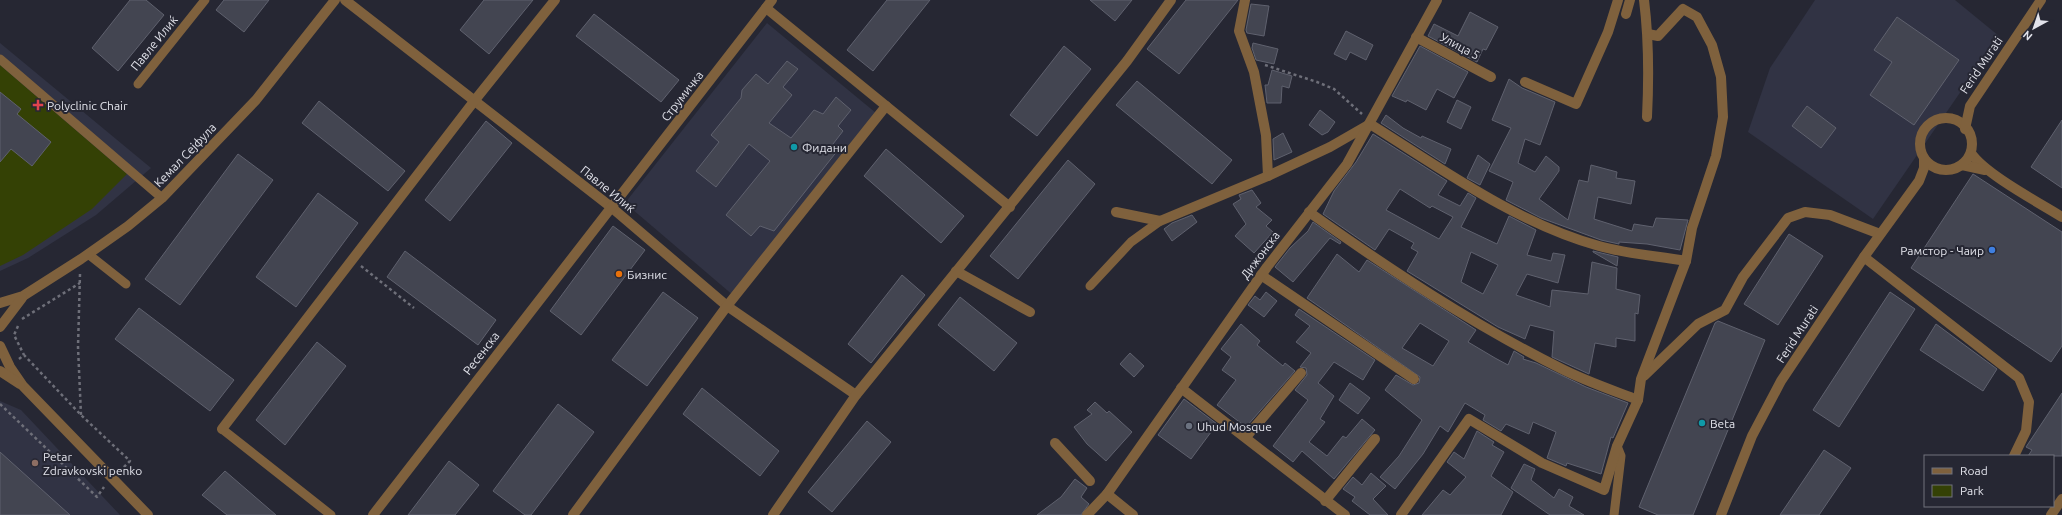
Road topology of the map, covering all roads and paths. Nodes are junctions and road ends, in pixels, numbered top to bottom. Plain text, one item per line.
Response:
1 (205, 0) edge
2 (335, 0) edge
3 (345, 0) edge
4 (555, 0) edge
5 (1171, 0) edge
6 (1245, 0) edge
7 (1437, 0) edge
8 (1618, 0) edge
9 (1630, 0) edge
10 (1644, 0) edge
11 (2041, 0) edge
12 (769, 4) edge
13 (1626, 14) dead end
14 (1648, 34) junction
15 (1416, 37) junction
16 (0, 59) edge
17 (1253, 68) junction
18 (1491, 77) dead end
19 (1525, 82) dead end
20 (138, 84) dead end
21 (475, 100) junction
22 (886, 106) junction
23 (1970, 106) junction
24 (1647, 117) dead end
25 (1950, 118) junction
26 (1370, 124) junction
27 (1965, 129) junction
28 (1971, 153) junction
29 (1924, 158) junction
30 (1962, 165) junction
31 (1940, 170) junction
32 (1991, 171) junction
33 (1268, 176) junction
34 (1919, 181) junction
35 (162, 198) junction
36 (1010, 207) junction
37 (611, 208) junction
38 (1116, 212) dead end
39 (1309, 212) junction
40 (2062, 217) edge
41 (1160, 221) junction
42 (1880, 234) junction
43 (85, 257) junction
44 (1864, 257) junction
45 (353, 260) junction
46 (1686, 261) junction
47 (956, 271) junction
48 (1261, 275) junction
49 (80, 283) junction
50 (126, 284) dead end
51 (1090, 286) dead end
52 (23, 296) junction
53 (0, 303) edge
54 (727, 306) junction
55 (414, 308) dead end
56 (1030, 312) dead end
57 (0, 326) edge
58 (0, 346) edge
59 (24, 354) junction
60 (10, 367) junction
61 (0, 372) edge
62 (1301, 373) dead end
63 (1414, 379) dead end
64 (1641, 379) junction
65 (23, 386) junction
66 (1181, 388) junction
67 (856, 395) junction
68 (1638, 400) junction
69 (0, 404) edge
70 (81, 415) junction
71 (222, 429) joint
72 (1246, 438) junction
73 (1375, 439) dead end
74 (1055, 443) dead end
75 (1617, 446) junction
76 (2014, 455) edge
77 (112, 478) junction
78 (1090, 481) dead end
79 (104, 487) dead end
80 (1107, 494) junction
81 (2062, 498) edge
82 (1325, 501) junction
83 (148, 515) edge
84 (331, 515) edge
85 (373, 515) edge
86 (573, 515) edge
87 (773, 515) edge
88 (1087, 515) edge
89 (1133, 515) edge
90 (1344, 515) edge
91 (1401, 515) edge
92 (1614, 515) edge
93 (1720, 515) edge
94 (2051, 515) edge

1 - 20 lane, Павле Илиќ
2 - 35 street, Кемал Сејфула
3 - 21 street, Павле Илиќ
4 - 21 street
5 - 36 street
6 - 17 street
7 - 15 street, Дижонска
8 - 19 street
9 - 13 street
10 - 14 street
11 - 23 street, Ferid Murati
12 - 22 street
12 - 37 street, Струмичка
14 - 24 street
14 - 46 street
15 - 18 street, Улица 5
15 - 26 street, Дижонска
16 - 35 lane
17 - 26 path
17 - 33 street
21 - 37 street, Павле Илиќ
21 - 45 street
22 - 36 street
22 - 54 street
23 - 25 street, Ferid Murati
23 - 27 street, Ferid Murati
25 - 27 street
25 - 29 street
26 - 33 street
26 - 39 street, Дижонска
26 - 46 street
27 - 28 street
28 - 30 street
28 - 32 street
29 - 31 street
29 - 34 street, Ferid Murati
30 - 31 street
30 - 32 street
31 - 34 street, Ferid Murati
32 - 40 street
33 - 41 street
34 - 42 street, Ferid Murati
35 - 43 street, Кемал Сејфула
36 - 47 street
37 - 54 street, Павле Илиќ
37 - 85 street, Ресенска
38 - 41 street
39 - 48 street, Дижонска
39 - 68 street
41 - 51 lane
42 - 44 street, Ferid Murati
42 - 64 street
43 - 49 path
43 - 50 lane
43 - 52 street, Кемал Сејфула
44 - 76 street
44 - 93 street, Ferid Murati
45 - 55 path
45 - 71 street
46 - 64 street
47 - 56 street
47 - 67 street
48 - 63 street
48 - 66 street, Дижонска
49 - 59 path
49 - 70 path
52 - 53 street
52 - 57 street
54 - 67 street, Павле Илиќ
54 - 86 street
58 - 60 street
59 - 60 path
59 - 70 path
60 - 65 street
61 - 65 street
62 - 72 street
64 - 68 street
65 - 77 street
66 - 72 street
66 - 80 street, Дижонска
67 - 87 street
68 - 75 street
69 - 79 path
70 - 77 path
71 - 84 lane
72 - 82 street
73 - 82 street
74 - 78 street
75 - 91 street
75 - 92 lane
77 - 83 street
80 - 88 street, Дижонска
80 - 89 street
81 - 94 street
82 - 90 street

